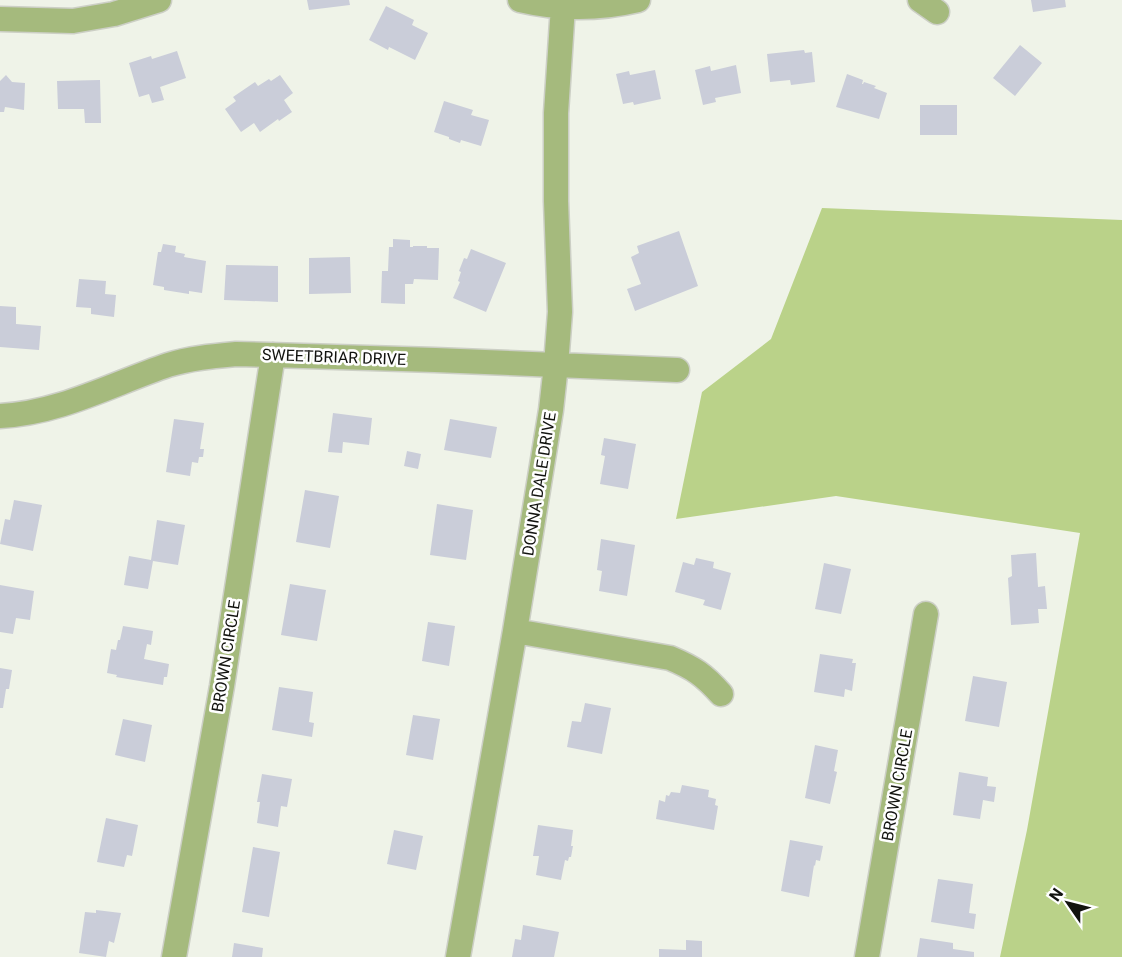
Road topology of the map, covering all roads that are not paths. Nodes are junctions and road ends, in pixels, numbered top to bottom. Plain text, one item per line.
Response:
1 (159, 0) edge
2 (520, 0) edge
3 (638, 0) edge
4 (562, 6) junction
5 (0, 20) edge
6 (273, 355) junction
7 (556, 365) junction
8 (677, 370) dead end
9 (0, 416) edge
10 (926, 614) dead end
11 (515, 631) junction
12 (721, 694) dead end
13 (174, 957) edge
14 (458, 957) edge
15 (867, 957) edge

1 - 5 street
2 - 4 street
3 - 4 street
4 - 7 street, DONNA DALE DRIVE
6 - 7 street, SWEETBRIAR DRIVE
6 - 9 street, SWEETBRIAR DRIVE
6 - 13 street, BROWN CIRCLE
7 - 8 street, SWEETBRIAR DRIVE
7 - 11 street, DONNA DALE DRIVE
10 - 15 street, BROWN CIRCLE
11 - 12 street
11 - 14 street, DONNA DALE DRIVE

